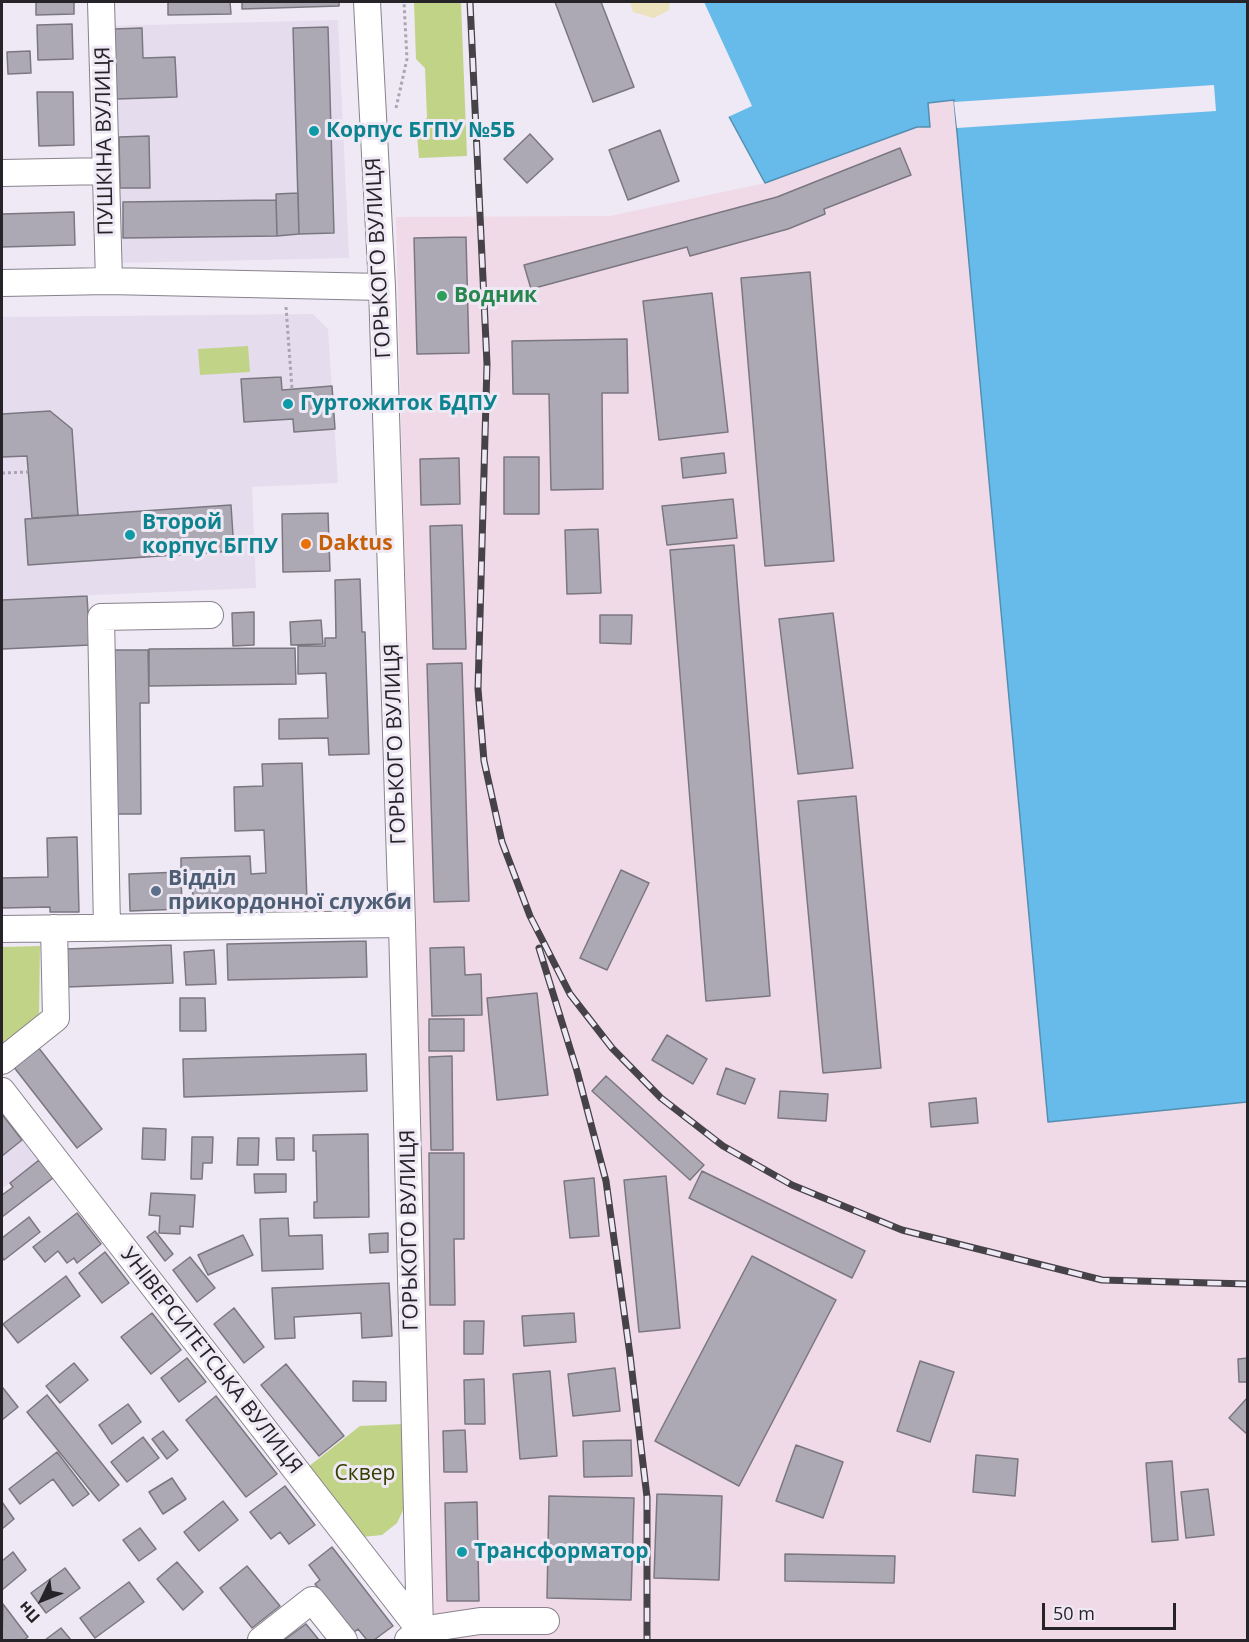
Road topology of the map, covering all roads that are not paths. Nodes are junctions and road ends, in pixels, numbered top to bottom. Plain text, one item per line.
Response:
1 (101, 2) edge
2 (367, 12) edge
3 (106, 171) junction
4 (2, 173) edge
5 (109, 281) junction
6 (2, 283) edge
7 (382, 287) junction
8 (210, 615) dead end
9 (402, 924) junction
10 (107, 927) junction
11 (54, 928) junction
12 (2, 929) edge
13 (2, 1061) edge
14 (2, 1091) edge
15 (546, 1621) dead end
16 (414, 1637) edge
17 (261, 1641) edge
18 (344, 1641) edge

1 - 3 street, ПУШКІНА ВУЛИЦЯ
2 - 7 street, ГОРЬКОГО ВУЛИЦЯ
3 - 4 street
3 - 5 street, ПУШКІНА ВУЛИЦЯ
5 - 6 street
5 - 7 street
7 - 9 street, ГОРЬКОГО ВУЛИЦЯ
8 - 10 street
9 - 10 street
9 - 16 street, ГОРЬКОГО ВУЛИЦЯ
10 - 11 street
11 - 12 street
11 - 13 street
14 - 16 street, УНІВЕРСИТЕТСЬКА ВУЛИЦЯ
15 - 16 street
17 - 18 street

